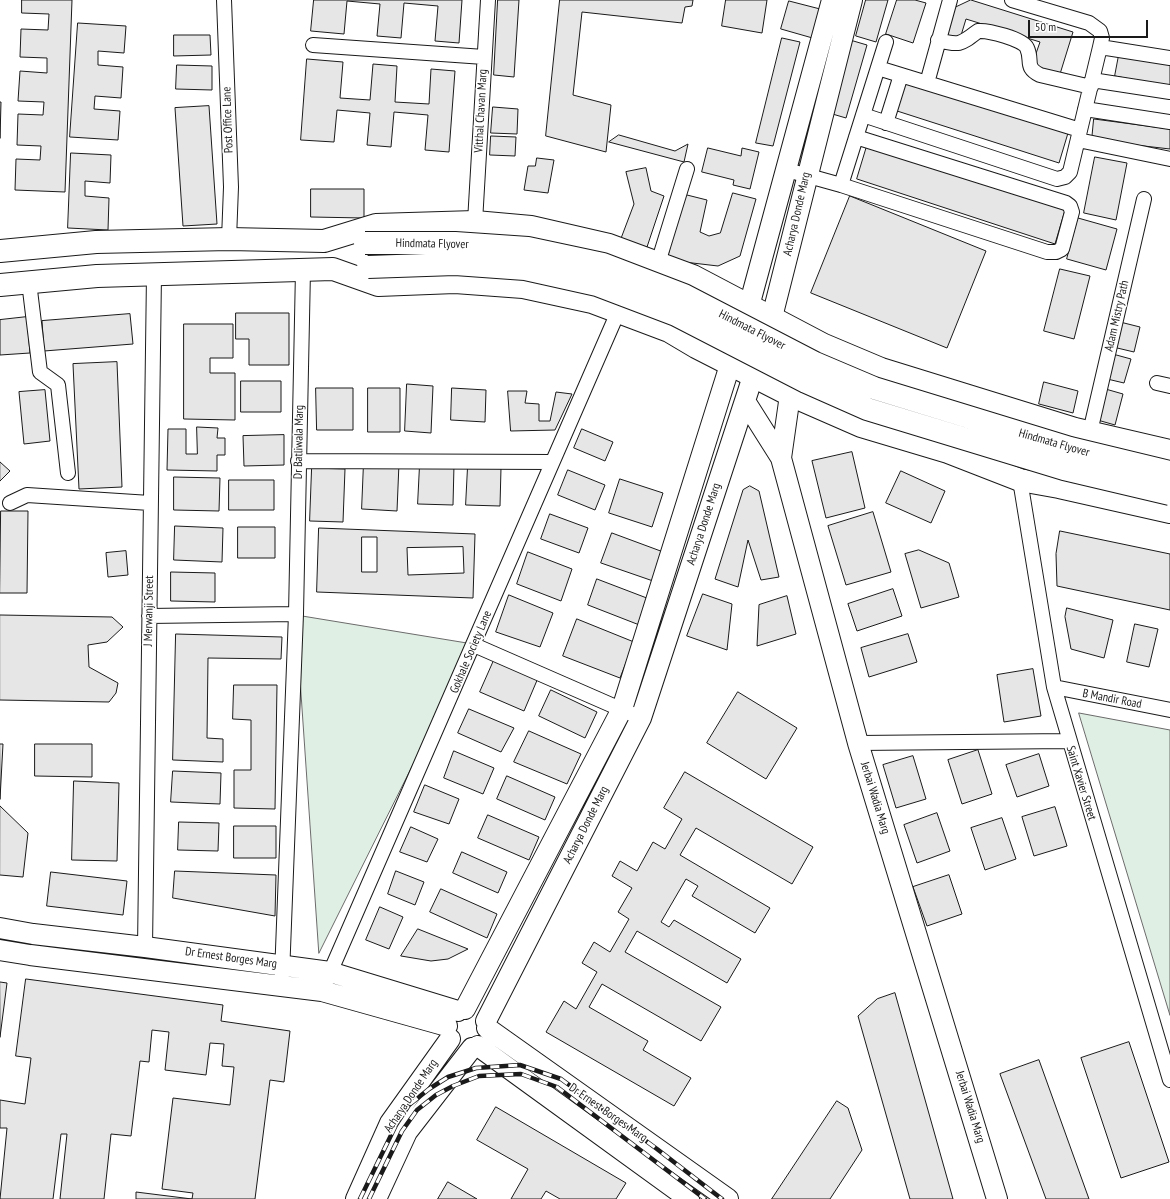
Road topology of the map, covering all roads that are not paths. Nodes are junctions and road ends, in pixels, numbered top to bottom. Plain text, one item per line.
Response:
1 (224, 0) edge
2 (488, 0) edge
3 (832, 0) edge
4 (852, 0) edge
5 (950, 0) edge
6 (1012, 0) edge
7 (938, 40) junction
8 (886, 42) dead end
9 (313, 45) dead end
10 (1100, 47) junction
11 (484, 57) junction
12 (1170, 58) edge
13 (878, 68) junction
14 (901, 75) junction
15 (927, 84) junction
16 (1092, 84) junction
17 (1170, 92) edge
18 (1085, 109) junction
19 (863, 116) junction
20 (1170, 122) edge
21 (886, 123) junction
22 (1079, 135) junction
23 (856, 137) junction
24 (1170, 159) edge
25 (687, 169) dead end
26 (787, 170) junction
27 (806, 176) junction
28 (841, 185) junction
29 (1144, 199) dead end
30 (475, 222) junction
31 (229, 239) junction
32 (324, 241) junction
33 (0, 251) edge
34 (658, 263) junction
35 (333, 269) junction
36 (303, 270) junction
37 (154, 274) junction
38 (29, 282) junction
39 (0, 284) edge
40 (723, 292) junction
41 (750, 305) junction
42 (618, 312) junction
43 (773, 318) junction
44 (820, 343) junction
45 (696, 347) junction
46 (730, 364) junction
47 (754, 376) junction
48 (790, 395) junction
49 (745, 401) junction
50 (1090, 432) junction
51 (1170, 451) edge
52 (781, 458) junction
53 (298, 461) junction
54 (552, 462) junction
55 (1170, 472) edge
56 (68, 473) dead end
57 (1020, 480) junction
58 (1170, 494) edge
59 (10, 503) dead end
60 (150, 503) junction
61 (1170, 512) edge
62 (296, 614) junction
63 (148, 616) junction
64 (474, 644) junction
65 (1054, 687) junction
66 (622, 709) junction
67 (1170, 710) edge
68 (641, 718) junction
69 (1069, 741) junction
70 (858, 743) junction
71 (0, 928) edge
72 (33, 934) junction
73 (145, 947) junction
74 (0, 950) edge
75 (190, 953) junction
76 (30, 955) junction
77 (284, 965) junction
78 (330, 972) junction
79 (188, 975) junction
80 (281, 986) junction
81 (322, 991) junction
82 (455, 1021) junction
83 (486, 1024) junction
84 (475, 1047) junction
85 (1170, 1080) edge
86 (398, 1127) junction
87 (356, 1199) edge
88 (376, 1199) edge
89 (689, 1199) edge
90 (728, 1199) edge
91 (998, 1199) edge

1 - 31 street, Post Office Lane
2 - 11 street, Vitthal Chavan Marg
3 - 26 main road, Acharya Donde Marg
4 - 27 main road, Acharya Donde Marg
5 - 7 street
6 - 10 street
7 - 15 street
7 - 16 street
8 - 13 street
9 - 11 street
10 - 12 street
10 - 16 street
11 - 30 street, Vitthal Chavan Marg
13 - 14 street
13 - 19 street
14 - 15 street
14 - 21 street
15 - 22 street
16 - 17 street
16 - 18 street
18 - 20 street
18 - 22 street
19 - 21 street
19 - 23 street
21 - 22 street
22 - 24 street
23 - 28 street
23 - 28 street
25 - 34 street
26 - 27 street
26 - 41 main road, Acharya Donde Marg
27 - 28 street
27 - 43 main road, Acharya Donde Marg
29 - 50 street, Adam Mistry Path
30 - 32 highway
30 - 34 highway
31 - 32 highway, Hindmata Flyover
31 - 33 highway, Hindmata Flyover
32 - 55 highway, Hindmata Flyover, bridge
34 - 40 highway
35 - 36 highway, Hindmata Flyover
35 - 42 highway
35 - 58 highway, Hindmata Flyover, bridge
36 - 37 highway, Hindmata Flyover
36 - 53 street, Dr Batliwala Marg
37 - 38 highway, Hindmata Flyover
37 - 60 street, J Merwanji Street
38 - 39 highway, Hindmata Flyover
38 - 56 street
40 - 41 highway
40 - 45 highway
41 - 43 highway
41 - 46 main road, Acharya Donde Marg
42 - 45 highway
42 - 54 street, Gokhale Society Lane
43 - 44 highway
43 - 47 main road, Acharya Donde Marg
44 - 48 main road
44 - 50 highway
45 - 46 highway
46 - 47 highway
46 - 66 main road, Acharya Donde Marg
47 - 48 highway
47 - 49 main road, Acharya Donde Marg
48 - 52 main road
48 - 57 highway
49 - 52 main road, Jerbai Wadia Marg
49 - 68 main road, Acharya Donde Marg
50 - 51 highway
52 - 70 main road, Jerbai Wadia Marg
53 - 54 street
53 - 62 street, Dr Batliwala Marg
54 - 64 street, Gokhale Society Lane
57 - 61 highway
57 - 65 street, Saint Xavier Street
59 - 60 street
60 - 63 street, J Merwanji Street
62 - 63 street
62 - 77 street, Dr Batliwala Marg
63 - 73 street, J Merwanji Street
64 - 66 street
64 - 78 street, Gokhale Society Lane
65 - 67 street, B Mandir Road
65 - 69 street, Saint Xavier Street
66 - 68 street
66 - 82 main road, Acharya Donde Marg
68 - 83 main road, Acharya Donde Marg
69 - 70 street
69 - 85 street, Saint Xavier Street
70 - 91 main road, Jerbai Wadia Marg
71 - 72 main road, Dr Ernest Borges Marg
72 - 73 main road, Dr Ernest Borges Marg
72 - 76 street
73 - 75 main road, Dr Ernest Borges Marg
74 - 76 main road, Dr Ernest Borges Marg
75 - 77 main road, Dr Ernest Borges Marg
75 - 79 street
76 - 79 main road, Dr Ernest Borges Marg
77 - 78 main road, Dr Ernest Borges Marg
77 - 80 street, Dr Batliwala Marg
78 - 81 street, Gokhale Society Lane
78 - 82 main road, Dr Ernest Borges Marg
79 - 80 main road, Dr Ernest Borges Marg
80 - 81 main road, Dr Ernest Borges Marg
81 - 82 main road, Dr Ernest Borges Marg
82 - 83 main road
82 - 84 main road
82 - 86 main road, Acharya Donde Marg
83 - 84 main road
83 - 90 main road, Dr Ernest Borges Marg
84 - 86 main road, Acharya Donde Marg
84 - 89 main road, Dr Ernest Borges Marg
86 - 87 main road, Acharya Donde Marg
86 - 88 main road, Acharya Donde Marg

